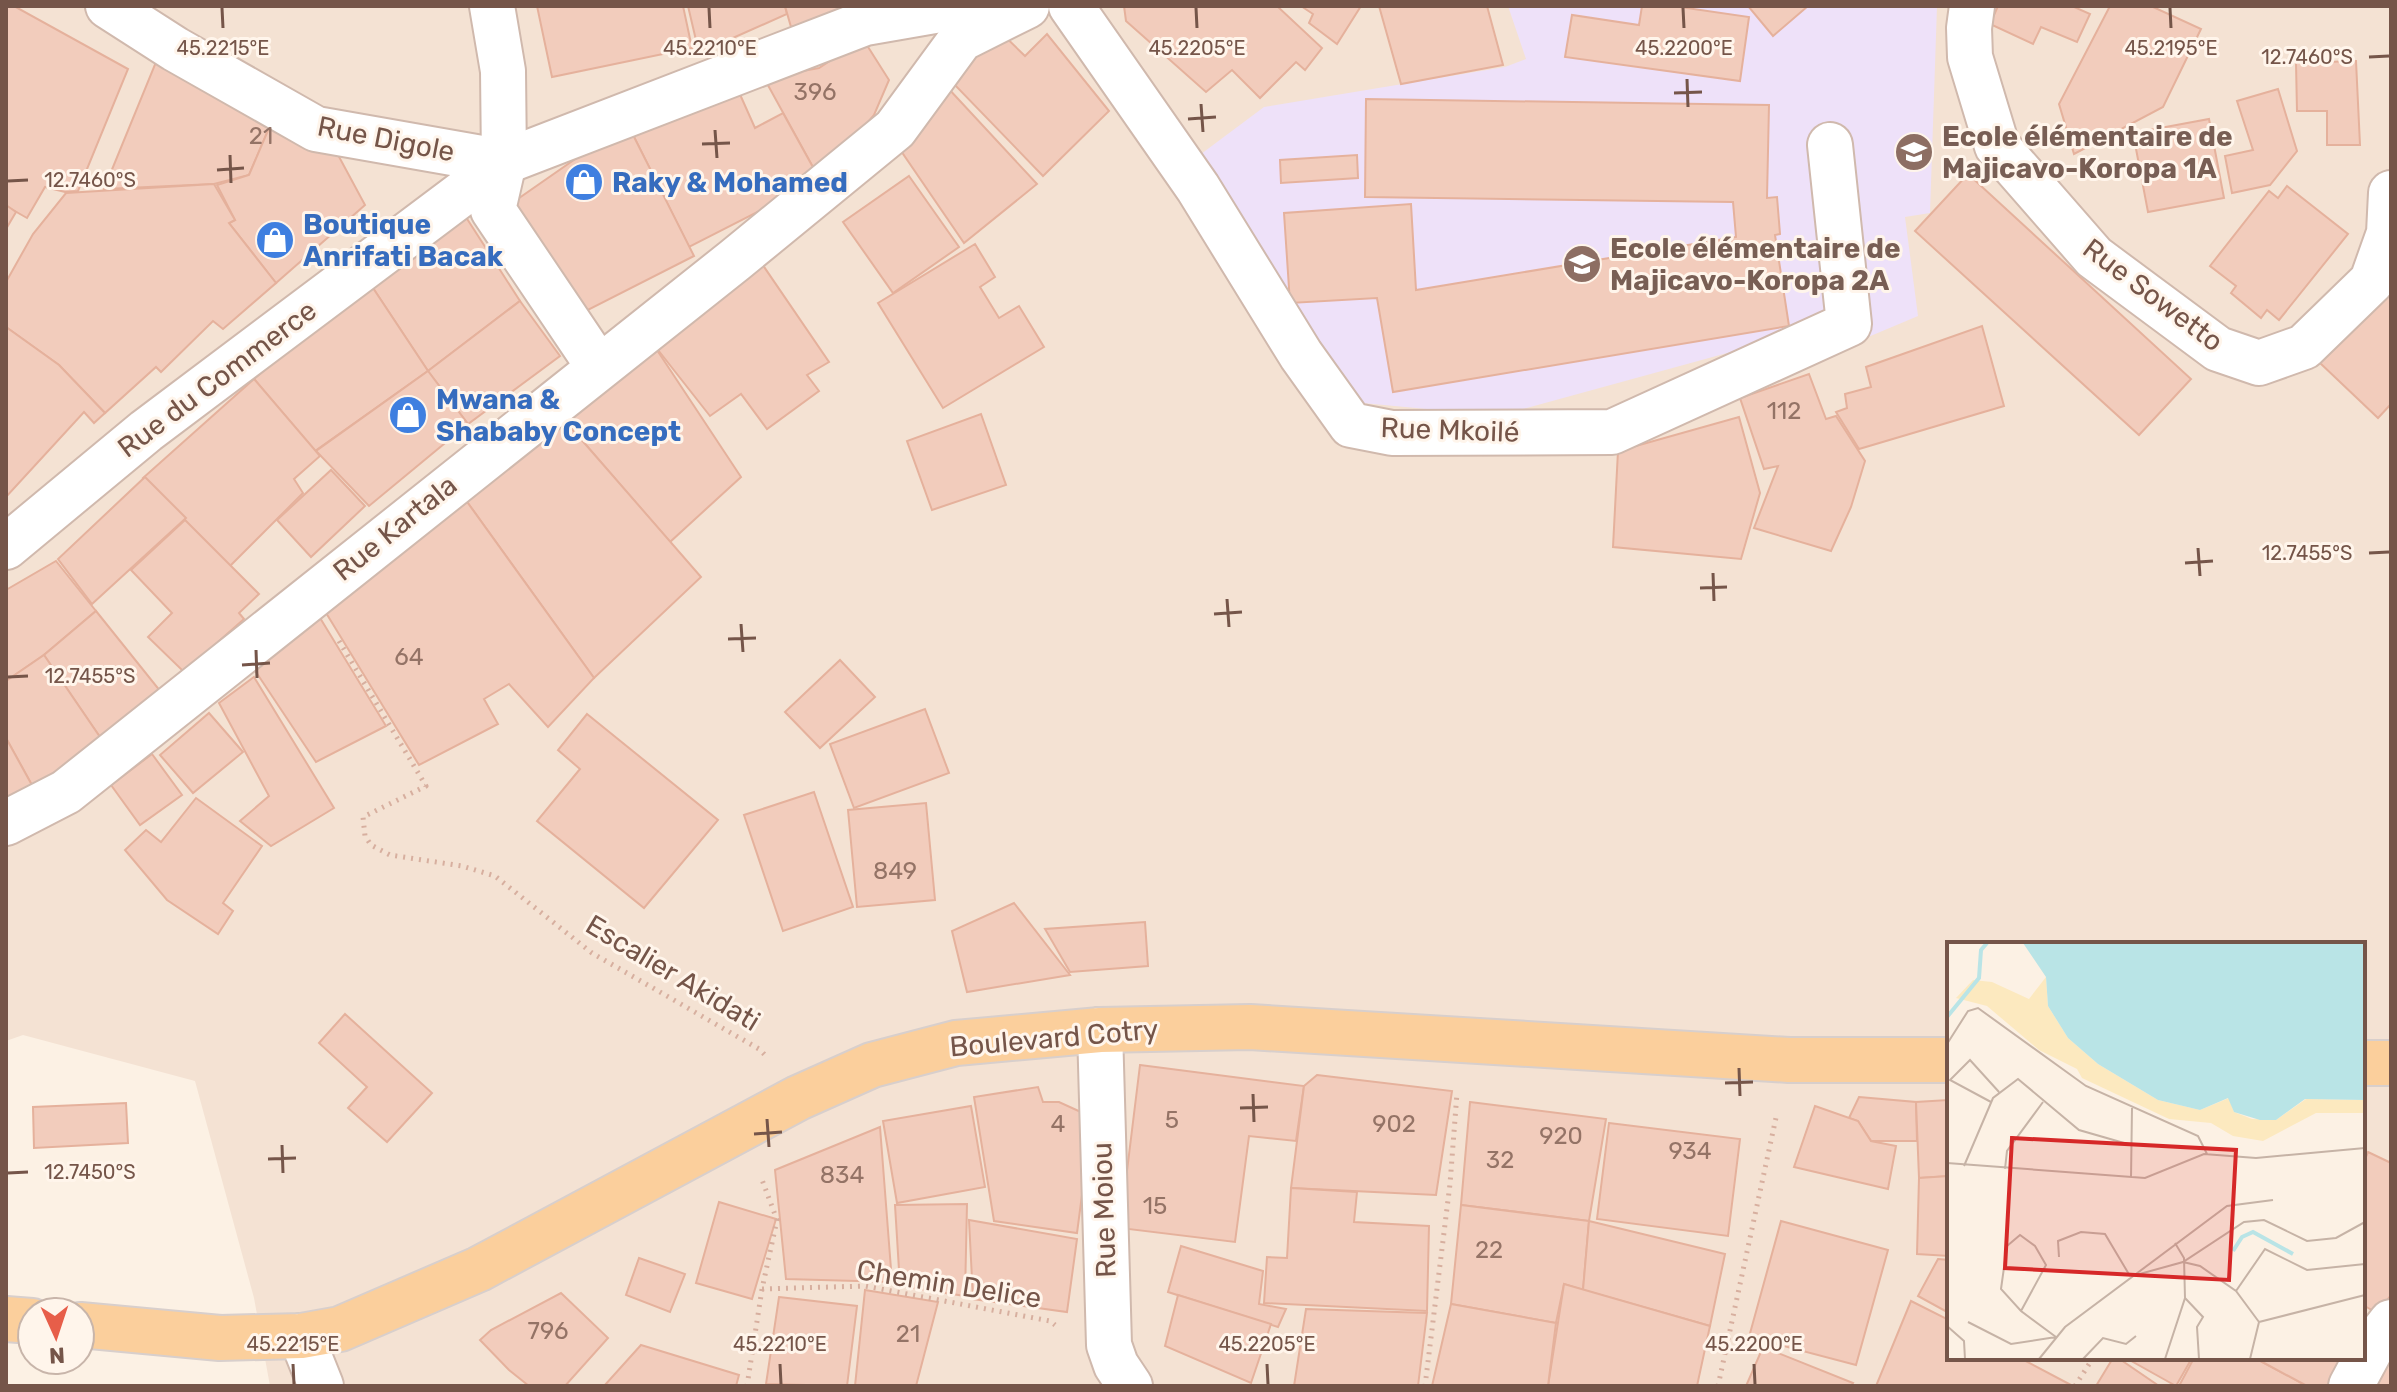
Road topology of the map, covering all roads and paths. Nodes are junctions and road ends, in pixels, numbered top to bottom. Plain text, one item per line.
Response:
1 (108, 6) edge
2 (492, 6) edge
3 (963, 6) edge
4 (1027, 6) edge
5 (1071, 6) edge
6 (1972, 6) edge
7 (1830, 145) dead end
8 (504, 162) junction
9 (2391, 193) edge
10 (598, 366) junction
11 (6, 547) edge
12 (311, 594) junction
13 (6, 823) edge
14 (1100, 1030) junction
15 (1462, 1040) junction
16 (1789, 1060) junction
17 (1947, 1060) edge
18 (2365, 1063) edge
19 (2391, 1063) edge
20 (798, 1098) junction
21 (742, 1129) junction
22 (762, 1289) junction
23 (2391, 1322) edge
24 (96, 1326) edge
25 (301, 1336) junction
26 (2092, 1360) edge
27 (2365, 1360) edge
28 (2365, 1360) edge
29 (1124, 1380) edge
30 (321, 1386) edge
31 (747, 1386) edge
32 (1425, 1386) edge
33 (1718, 1386) edge
34 (2075, 1386) edge
35 (2351, 1386) edge

1 - 8 street, Rue Digole
2 - 8 street
3 - 8 street, Rue du Commerce
4 - 10 street, Rue Kartala
5 - 7 street, Rue Mkoilé
6 - 9 street, Rue Sowetto
8 - 10 street
8 - 11 street, Rue du Commerce
10 - 12 street, Rue Kartala
12 - 13 street, Rue Kartala
12 - 20 path, Escalier Akidati
14 - 15 main road, Boulevard Cotry
14 - 20 main road, Boulevard Cotry
14 - 29 street, Rue Moiou
15 - 16 main road, Boulevard Cotry
15 - 32 path
16 - 17 main road, Boulevard Cotry
16 - 33 path
18 - 19 main road
20 - 21 main road, Boulevard Cotry
21 - 22 path
21 - 25 main road, Boulevard Cotry
22 - 29 path, Chemin Delice
22 - 31 path
23 - 27 street
24 - 25 main road, Boulevard Cotry
25 - 30 street
26 - 34 path
28 - 35 street

